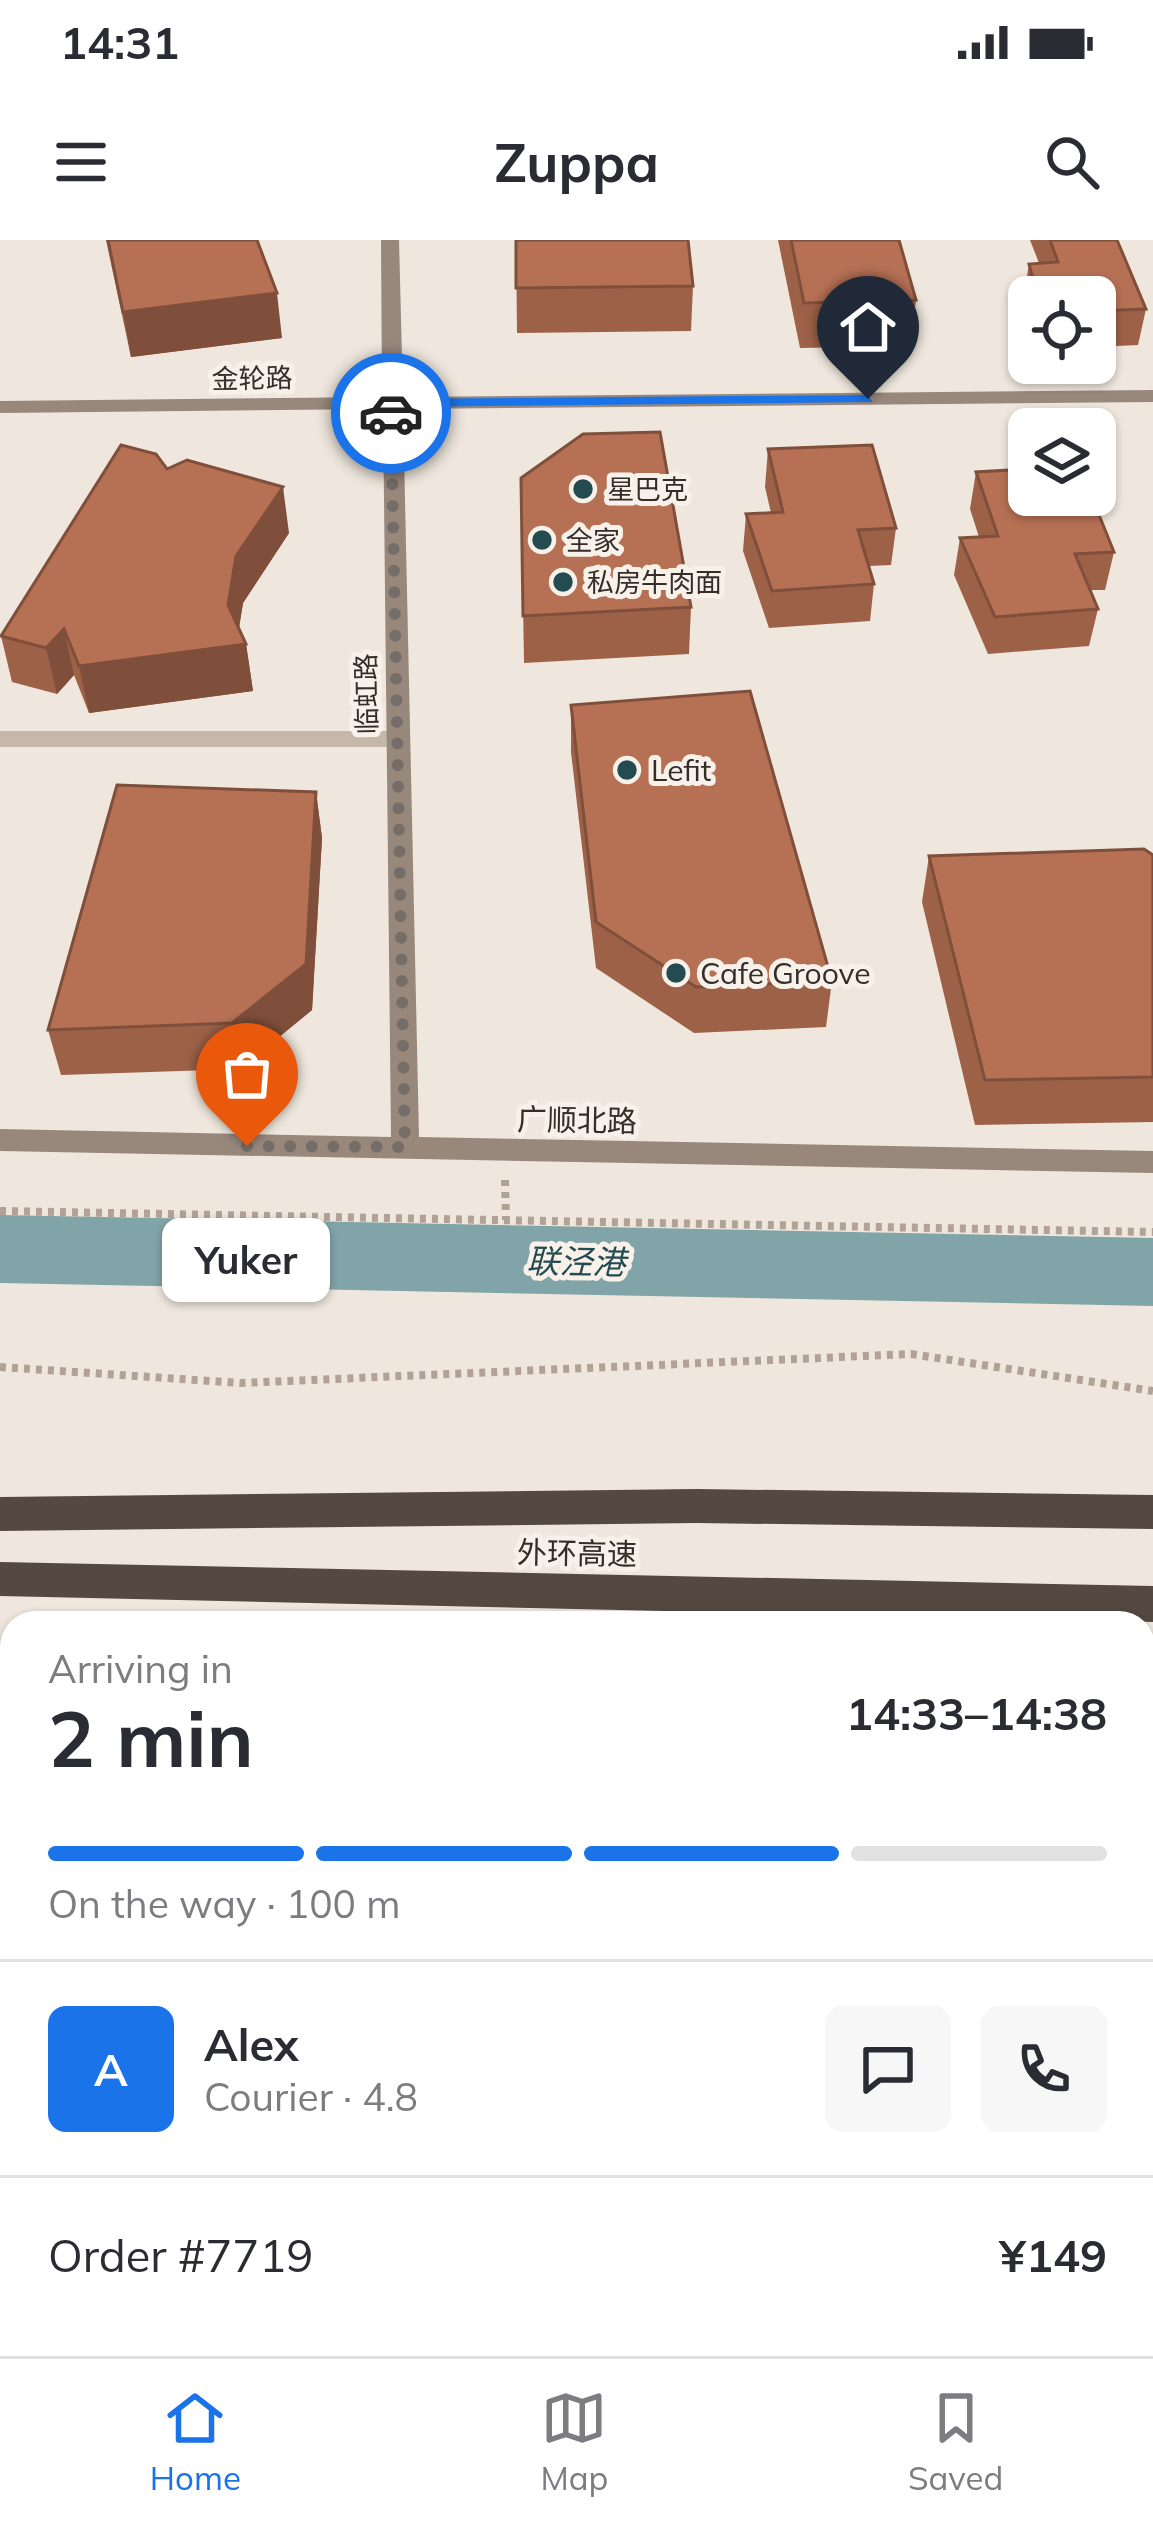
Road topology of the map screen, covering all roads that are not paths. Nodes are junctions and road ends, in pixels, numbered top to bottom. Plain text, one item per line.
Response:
1 (390, 240) edge
2 (1153, 396) edge
3 (391, 403) junction
4 (0, 407) edge
5 (0, 739) edge
6 (398, 740) junction
7 (0, 1140) edge
8 (405, 1147) junction
9 (1153, 1162) edge
10 (1153, 1508) edge
11 (0, 1514) edge
12 (0, 1579) edge
13 (1153, 1604) edge

1 - 3 street, 临虹路
2 - 3 street, 金轮路
3 - 4 street, 金轮路
3 - 6 street, 临虹路
5 - 6 street
6 - 8 street, 临虹路
7 - 8 street, 广顺北路
8 - 9 street, 广顺北路
10 - 11 highway
12 - 13 highway, 外环高速

